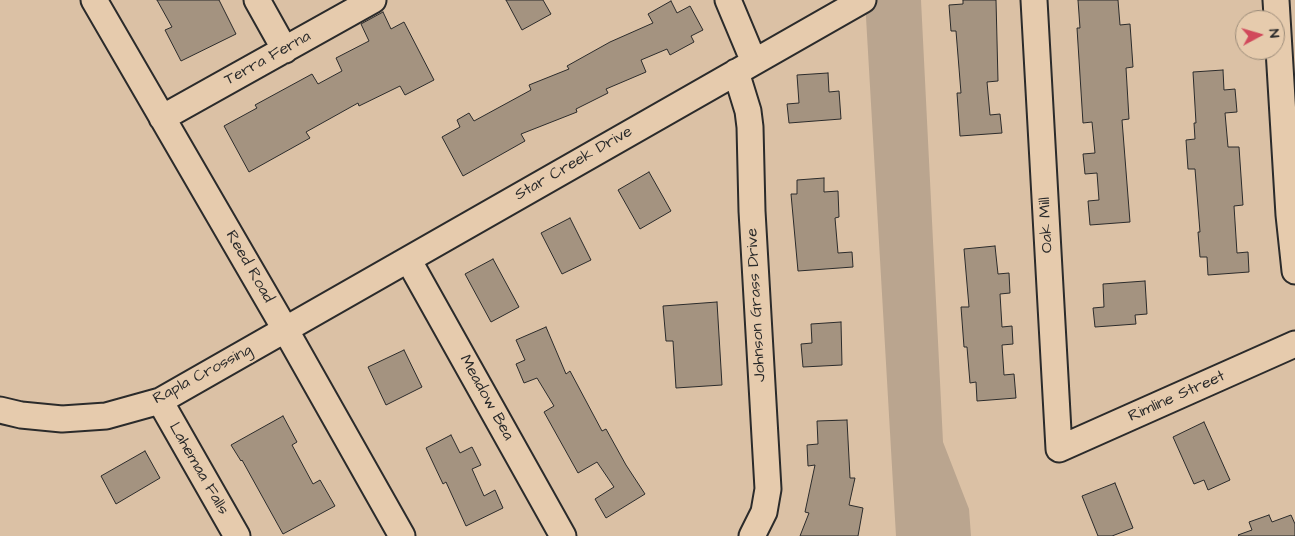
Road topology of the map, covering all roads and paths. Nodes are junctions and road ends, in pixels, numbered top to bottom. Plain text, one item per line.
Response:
1 (94, 0) edge
2 (257, 0) edge
3 (373, 0) edge
4 (728, 0) edge
5 (863, 0) edge
6 (1034, 0) edge
7 (1276, 0) edge
8 (285, 50) junction
9 (745, 67) junction
10 (162, 118) junction
11 (409, 261) junction
12 (1295, 272) edge
13 (285, 329) junction
14 (1295, 344) edge
15 (160, 401) junction
16 (0, 410) edge
17 (1059, 449) joint
18 (237, 536) edge
19 (402, 536) edge
20 (563, 536) edge
21 (752, 536) edge

1 - 10 street, Reed Road
2 - 8 street
3 - 8 street, Terra Ferna
4 - 9 street, Johnson Grass Drive
5 - 9 street, Star Creek Drive
6 - 17 street, Oak Mill
7 - 12 street
8 - 10 street, Terra Ferna
9 - 11 street, Star Creek Drive
9 - 21 street, Johnson Grass Drive
10 - 13 street, Reed Road
11 - 13 street, Star Creek Drive
11 - 20 street, Meadow Bea
13 - 15 street, Rapla Crossing
13 - 19 street, Reed Road
14 - 17 street, Rimline Street
15 - 16 street, Rapla Crossing
15 - 18 street, Lahemaa Falls

